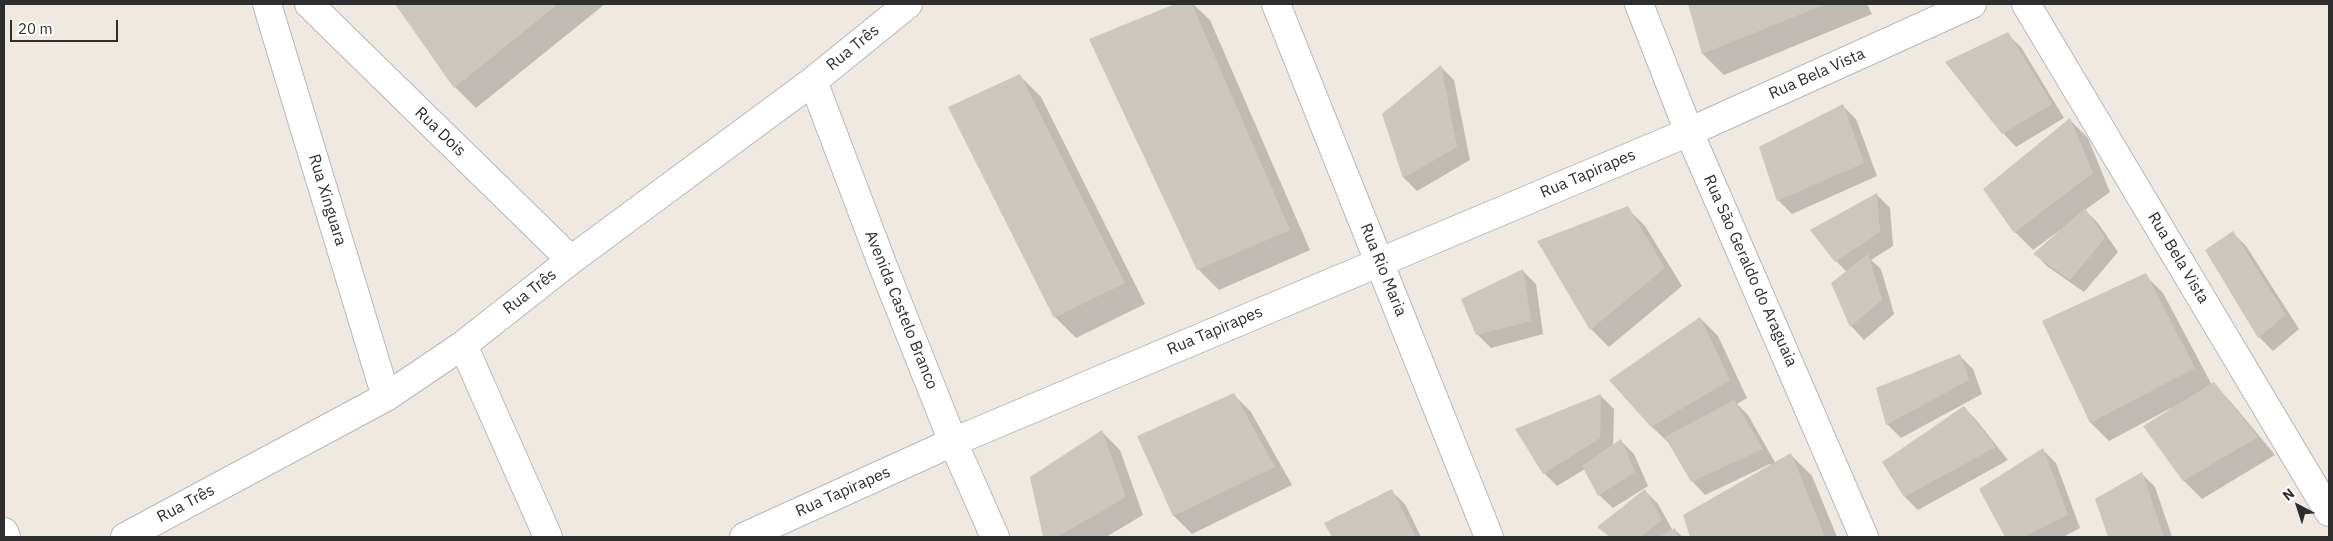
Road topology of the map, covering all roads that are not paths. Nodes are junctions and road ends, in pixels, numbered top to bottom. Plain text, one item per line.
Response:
1 (267, 4) edge
2 (309, 4) edge
3 (908, 4) edge
4 (1276, 4) edge
5 (1640, 4) edge
6 (1972, 4) edge
7 (2026, 4) edge
8 (812, 81) junction
9 (1689, 132) junction
10 (571, 260) junction
11 (1380, 262) junction
12 (463, 344) junction
13 (386, 397) junction
14 (953, 442) junction
15 (2329, 512) edge
16 (4, 532) edge
17 (6, 537) edge
18 (125, 537) edge
19 (548, 537) edge
20 (744, 537) edge
21 (995, 537) edge
22 (1489, 537) edge
23 (1864, 537) edge

1 - 13 street, Rua Xinguara
2 - 10 street, Rua Dois
3 - 8 street, Rua Três
4 - 11 street, Rua Rio Maria
5 - 9 street, Rua São Geraldo do Araguaia
6 - 9 street, Rua Bela Vista
7 - 15 street, Rua Bela Vista
8 - 10 street, Rua Três
8 - 14 street, Avenida Castelo Branco
9 - 11 street, Rua Tapirapes
9 - 23 street, Rua São Geraldo do Araguaia
10 - 12 street, Rua Três
11 - 14 street, Rua Tapirapes
11 - 22 street, Rua Rio Maria
12 - 13 street, Rua Três
12 - 19 street
13 - 18 street, Rua Três
14 - 20 street, Rua Tapirapes
14 - 21 street, Avenida Castelo Branco
16 - 17 street

